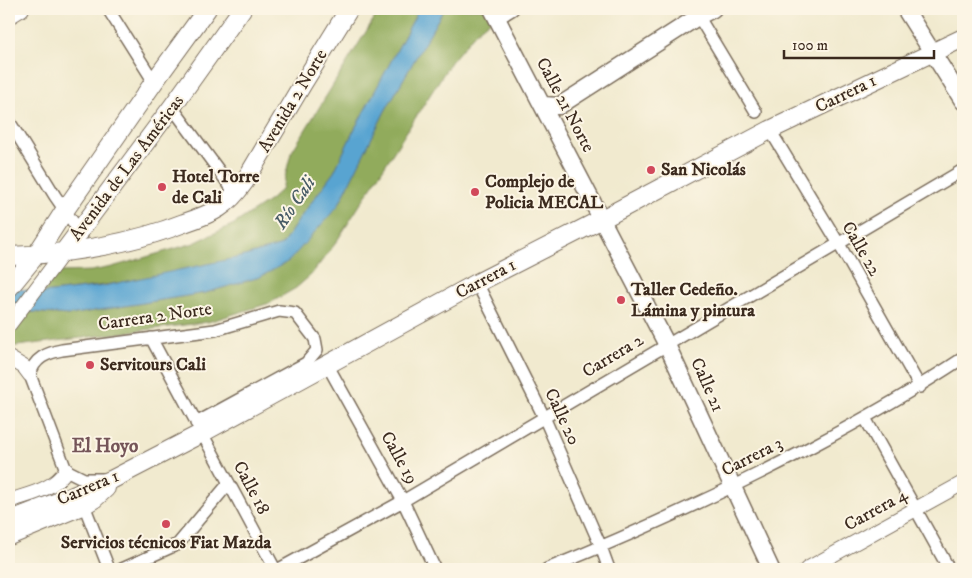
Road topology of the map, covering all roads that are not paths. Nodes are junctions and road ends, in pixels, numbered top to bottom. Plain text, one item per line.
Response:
1 (22, 9) edge
2 (108, 9) edge
3 (208, 9) edge
4 (242, 9) edge
5 (349, 9) edge
6 (513, 9) edge
7 (904, 9) edge
8 (702, 11) edge
9 (495, 14) edge
10 (9, 17) edge
11 (963, 38) edge
12 (932, 52) junction
13 (154, 82) junction
14 (963, 101) edge
15 (551, 105) junction
16 (172, 107) junction
17 (756, 112) dead end
18 (9, 121) edge
19 (770, 130) junction
20 (963, 170) edge
21 (236, 194) junction
22 (65, 210) junction
23 (602, 219) junction
24 (79, 231) junction
25 (839, 244) junction
26 (92, 249) junction
27 (63, 253) junction
28 (36, 255) junction
29 (9, 256) edge
30 (14, 281) edge
31 (477, 283) junction
32 (9, 325) edge
33 (151, 338) junction
34 (667, 344) junction
35 (9, 358) edge
36 (963, 358) edge
37 (306, 363) joint
38 (328, 366) junction
39 (30, 374) junction
40 (920, 387) junction
41 (544, 418) junction
42 (865, 418) junction
43 (199, 428) junction
44 (66, 470) junction
45 (113, 479) junction
46 (229, 483) junction
47 (963, 483) edge
48 (732, 488) junction
49 (9, 501) edge
50 (78, 501) junction
51 (403, 501) junction
52 (915, 510) junction
53 (9, 520) edge
54 (9, 536) edge
55 (601, 547) junction
56 (109, 569) edge
57 (122, 569) edge
58 (275, 569) edge
59 (279, 569) edge
60 (435, 569) edge
61 (547, 569) edge
62 (609, 569) edge
63 (771, 569) edge
64 (807, 569) edge
65 (949, 569) edge

1 - 10 street
2 - 13 street
3 - 13 main road, Avenida de Las Américas
4 - 16 main road, Avenida de Las Américas
5 - 21 main road, Avenida 2 Norte
6 - 9 street
7 - 12 main road
8 - 15 main road
8 - 17 street
9 - 15 main road, Calle 21 Norte
11 - 12 main road, Carrera 1
12 - 14 main road
12 - 19 main road, Carrera 1
13 - 22 main road, Avenida de Las Américas
15 - 23 main road, Calle 21 Norte
16 - 21 street
16 - 24 main road, Avenida de Las Américas
18 - 22 street
19 - 23 main road, Carrera 1
19 - 25 street, Calle 22
20 - 25 street, Carrera 2
21 - 26 main road, Avenida 2 Norte
22 - 24 street
22 - 28 main road, Avenida de Las Américas
23 - 31 main road, Carrera 1
23 - 34 main road, Calle 21
24 - 26 street
24 - 27 main road, Avenida de Las Américas
25 - 34 street, Carrera 2
25 - 40 street, Calle 22
26 - 27 main road, Avenida 2 Norte
27 - 28 main road, Avenida 2 Norte
27 - 32 street, Avenida de Las Américas
28 - 29 main road, Avenida 2 Norte
28 - 30 main road, Avenida de Las Américas
31 - 38 main road, Carrera 1
31 - 41 street, Calle 20
33 - 37 street, Carrera 2 Norte
33 - 39 street, Carrera 2 Norte
33 - 43 street, Calle 18
34 - 41 street, Carrera 2
34 - 48 main road, Calle 21
35 - 39 street
36 - 40 street, Carrera 3
37 - 43 street, Carrera 1
38 - 43 main road, Carrera 1
38 - 51 street, Calle 19
39 - 44 street
40 - 42 street, Carrera 3
41 - 51 street, Carrera 2
41 - 55 street, Calle 20
42 - 48 street, Carrera 3
42 - 52 street
43 - 45 main road, Carrera 1
43 - 46 street, Calle 18
44 - 45 street
44 - 49 street
45 - 50 main road, Carrera 1
46 - 57 street
46 - 58 street, Calle 18
47 - 52 street, Carrera 4
48 - 55 street, Carrera 3
48 - 63 main road, Calle 21
50 - 53 main road, Carrera 1
50 - 54 main road
50 - 56 street
51 - 59 street, Carrera 2
51 - 60 street, Calle 19
52 - 64 street, Carrera 4
52 - 65 street
55 - 61 street, Carrera 3
55 - 62 street, Calle 20

